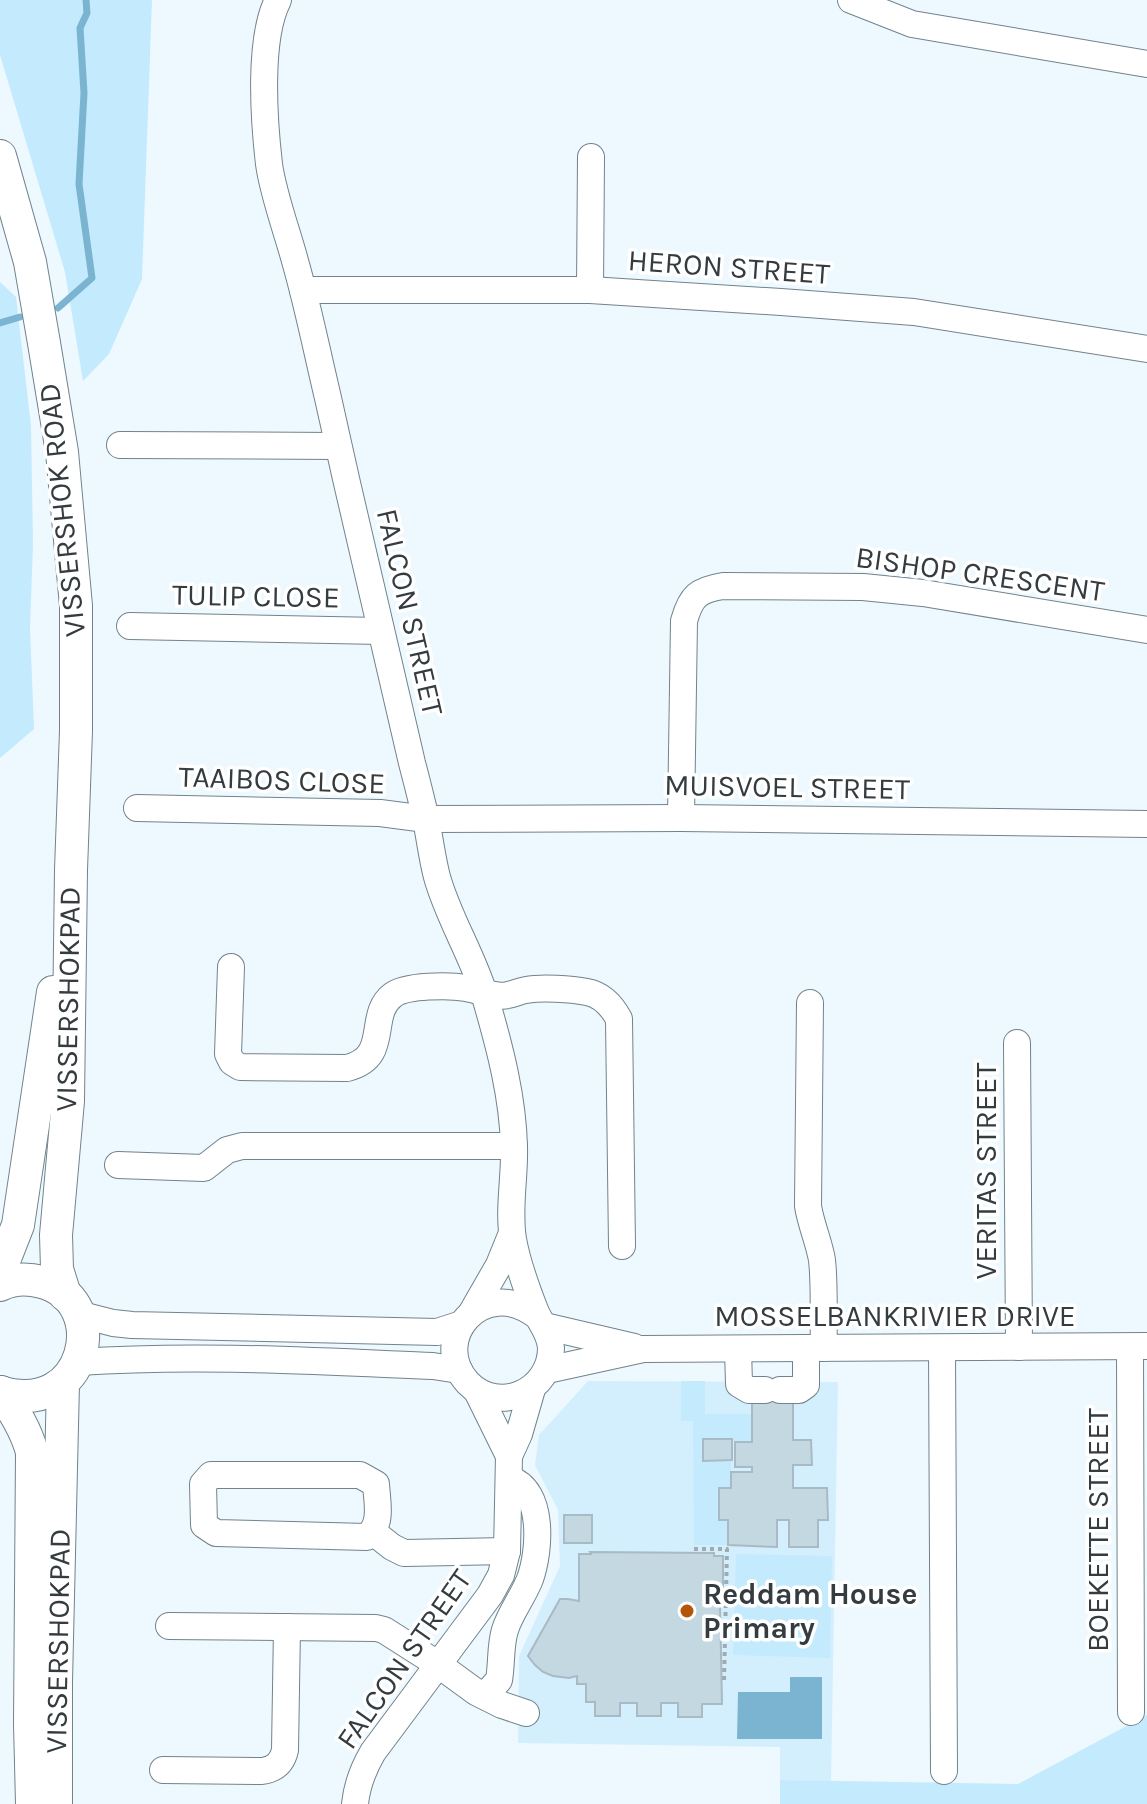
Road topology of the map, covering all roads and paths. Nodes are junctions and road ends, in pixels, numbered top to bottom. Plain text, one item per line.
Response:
1 (278, 0) edge
2 (851, 0) edge
3 (1147, 64) edge
4 (0, 156) edge
5 (591, 157) dead end
6 (303, 290) junction
7 (590, 290) junction
8 (1147, 349) edge
9 (120, 445) dead end
10 (338, 446) junction
11 (130, 626) dead end
12 (1147, 630) edge
13 (381, 631) junction
14 (137, 808) dead end
15 (681, 818) junction
16 (426, 819) junction
17 (1147, 824) edge
18 (71, 870) junction
19 (231, 967) dead end
20 (484, 991) junction
21 (810, 1003) dead end
22 (1017, 1043) dead end
23 (514, 1146) junction
24 (118, 1165) dead end
25 (512, 1233) junction
26 (622, 1246) dead end
27 (0, 1271) edge
28 (0, 1285) edge
29 (72, 1304) junction
30 (467, 1318) junction
31 (541, 1321) junction
32 (1139, 1346) edge
33 (1019, 1347) junction
34 (815, 1348) junction
35 (942, 1348) junction
36 (643, 1349) junction
37 (738, 1349) junction
38 (459, 1370) junction
39 (70, 1372) junction
40 (539, 1379) junction
41 (477, 1391) junction
42 (1, 1392) edge
43 (509, 1468) junction
44 (373, 1532) junction
45 (694, 1549) dead end
46 (507, 1551) junction
47 (169, 1626) dead end
48 (287, 1627) junction
49 (439, 1665) junction
50 (724, 1681) dead end
51 (481, 1693) junction
52 (1131, 1712) dead end
53 (526, 1713) dead end
54 (163, 1770) dead end
55 (944, 1771) dead end
56 (32, 1804) edge
57 (56, 1804) edge
58 (355, 1804) edge

1 - 6 street, FALCON STREET
2 - 3 street
4 - 18 main road, VISSERSHOK ROAD
5 - 7 street
6 - 7 street, HERON STREET
6 - 10 street, FALCON STREET
7 - 8 street, HERON STREET
9 - 10 street
10 - 13 street, FALCON STREET
11 - 13 street, TULIP CLOSE
12 - 15 street, BISHOP CRESCENT
13 - 16 street, FALCON STREET
14 - 16 street, TAAIBOS CLOSE
15 - 16 street, MUISVOEL STREET
15 - 17 street, MUISVOEL STREET
16 - 20 street, FALCON STREET
18 - 27 main road, VISSERSHOKPAD
18 - 29 main road, VISSERSHOKPAD
19 - 20 street
20 - 23 street, FALCON STREET
20 - 26 street
21 - 34 street
22 - 33 street, VERITAS STREET
23 - 24 street
23 - 25 street, FALCON STREET
25 - 30 street, FALCON STREET
25 - 31 street, FALCON STREET
28 - 29 main road
29 - 30 street
29 - 39 main road, VISSERSHOKPAD
30 - 31 street
30 - 38 street
31 - 36 street, MOSSELBANKRIVIER DRIVE
31 - 40 street
32 - 33 street, MOSSELBANKRIVIER DRIVE
32 - 52 street, BOEKETTE STREET
33 - 35 street, MOSSELBANKRIVIER DRIVE
34 - 35 street, MOSSELBANKRIVIER DRIVE
34 - 37 street, MOSSELBANKRIVIER DRIVE
34 - 37 street
35 - 55 street
36 - 37 street, MOSSELBANKRIVIER DRIVE
36 - 40 street, MOSSELBANKRIVIER DRIVE
38 - 39 street
38 - 41 street
39 - 42 main road
39 - 57 main road, VISSERSHOKPAD
40 - 41 street
40 - 43 street, FALCON STREET
41 - 43 street, FALCON STREET
42 - 56 main road, VISSERSHOKPAD
43 - 46 street, FALCON STREET
43 - 51 street
44 - 44 street
44 - 46 street
45 - 50 path
46 - 49 street, FALCON STREET
47 - 48 street
48 - 49 street
48 - 54 street
49 - 51 street
49 - 58 street, FALCON STREET
51 - 53 street

